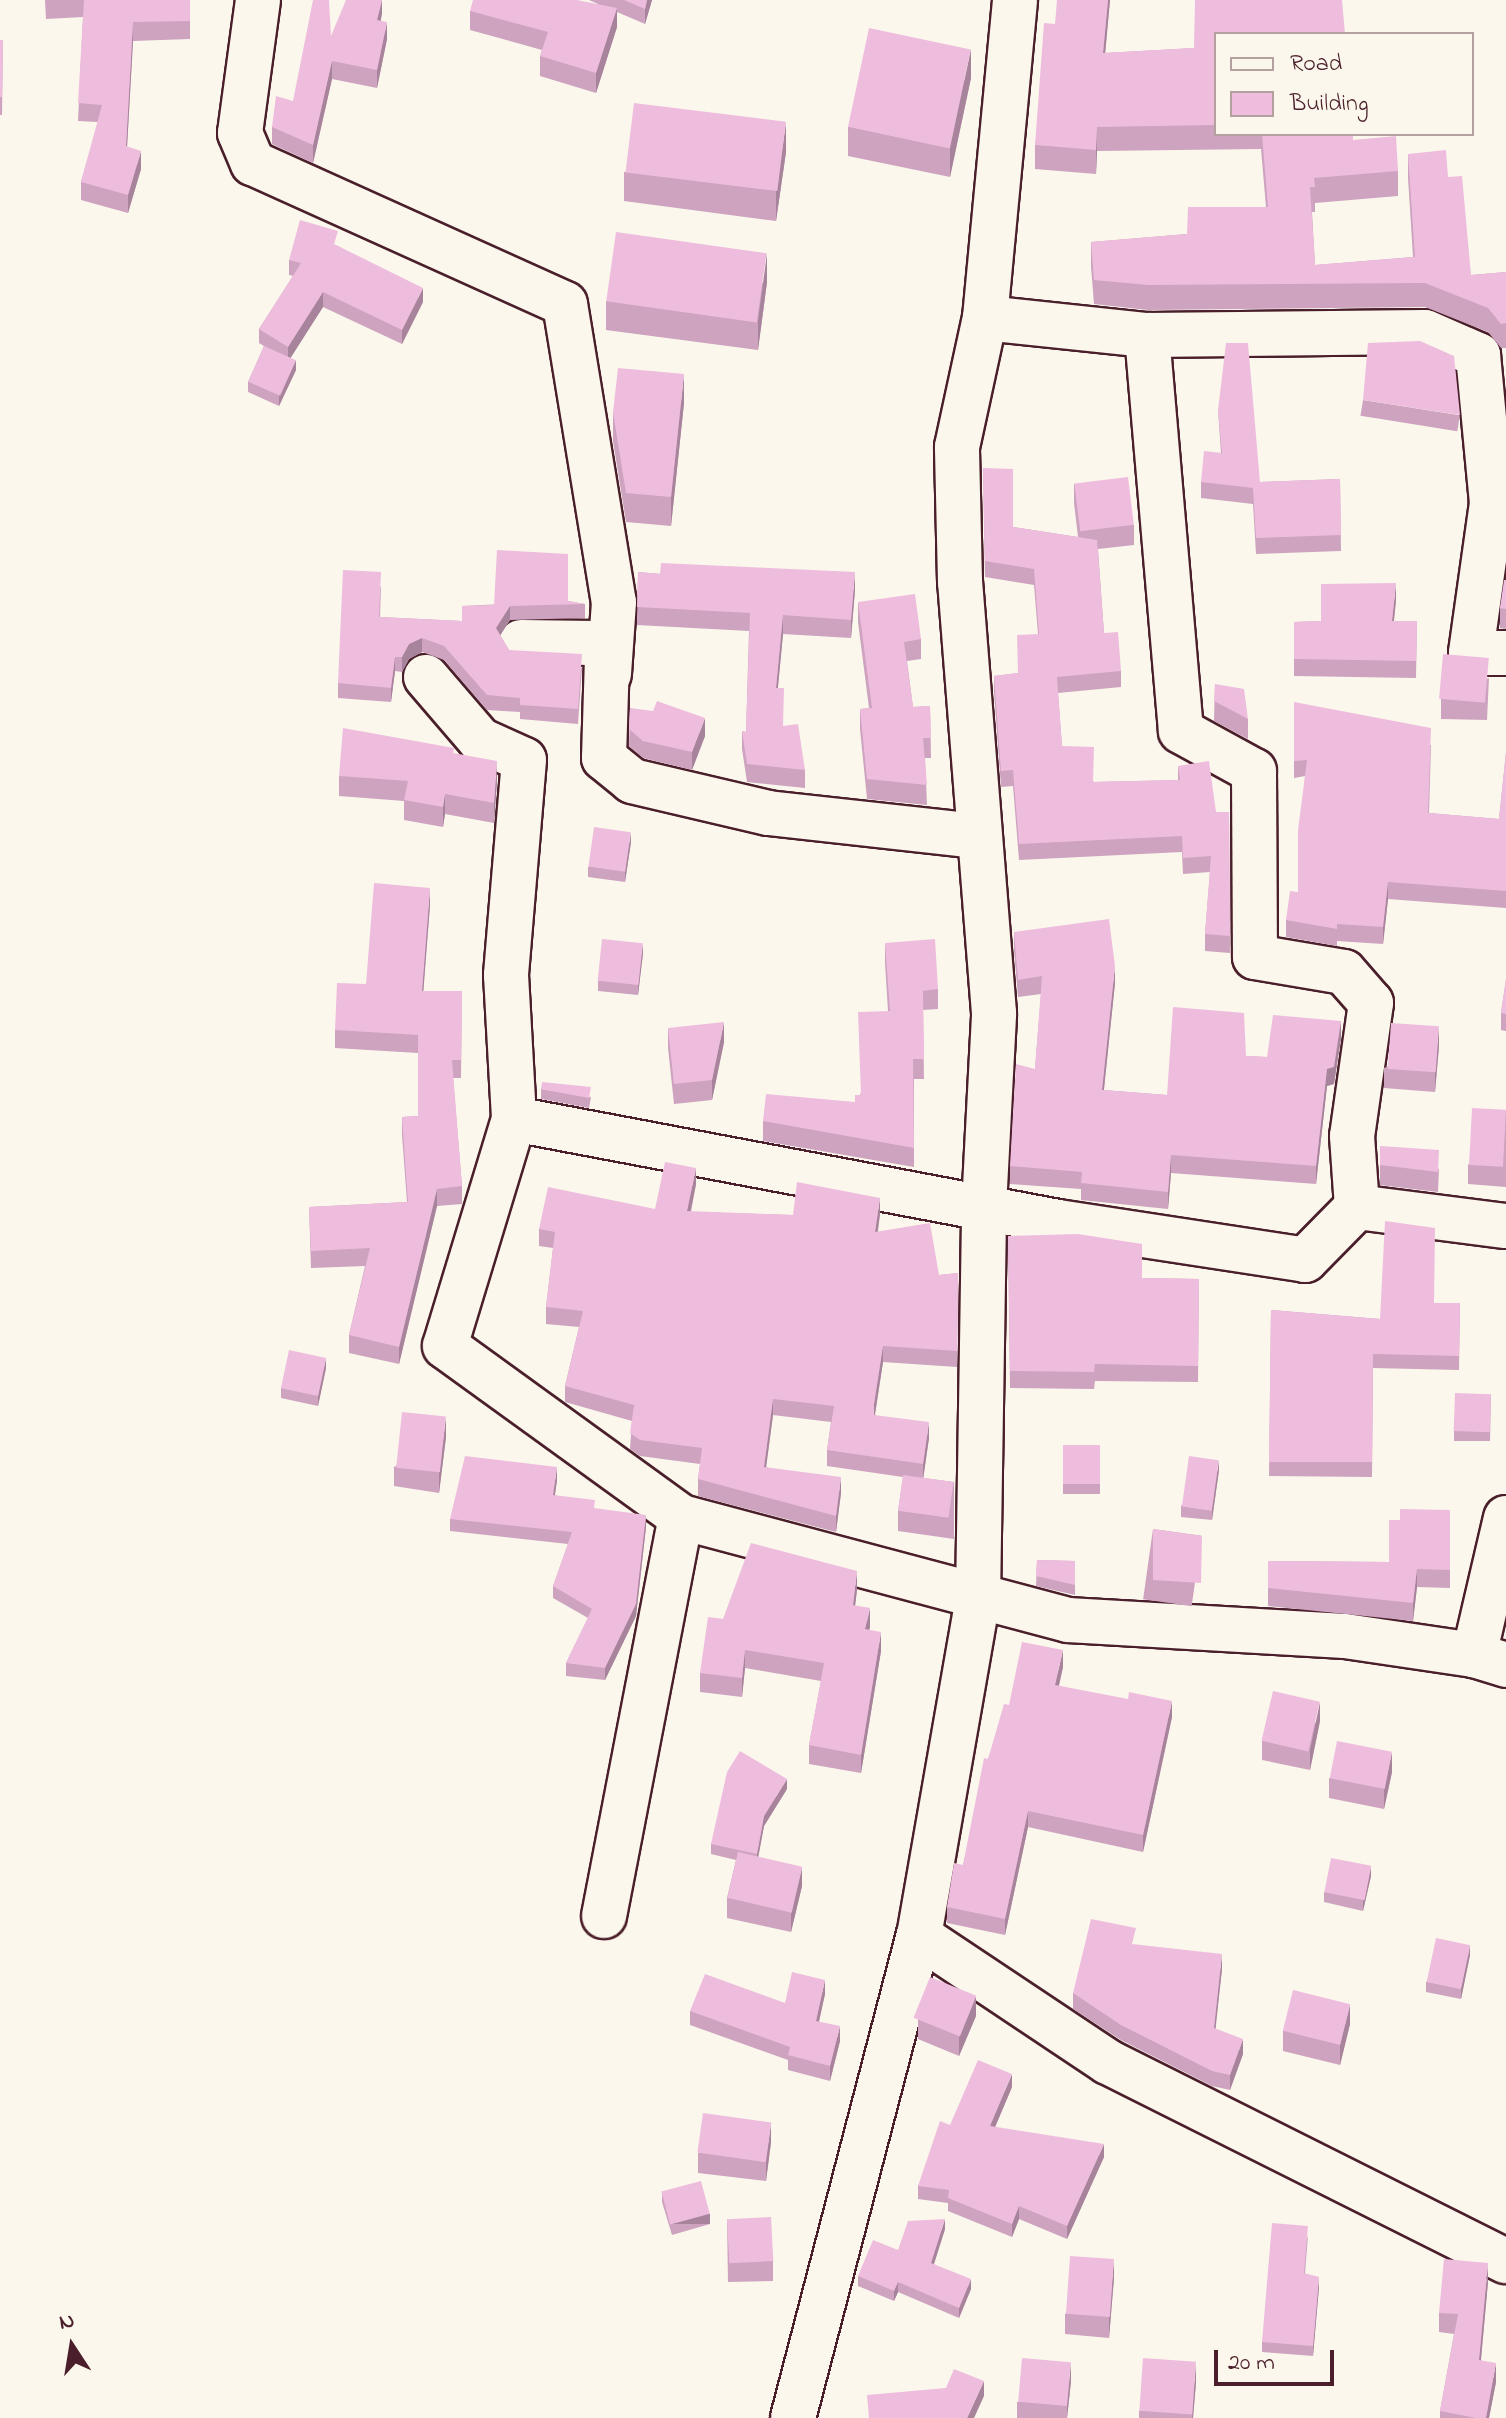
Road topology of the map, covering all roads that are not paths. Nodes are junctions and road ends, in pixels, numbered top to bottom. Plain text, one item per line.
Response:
1 (258, 0) edge
2 (1015, 0) edge
3 (985, 318) junction
4 (1147, 335) junction
5 (521, 642) dead end
6 (1506, 653) edge
7 (609, 674) junction
8 (426, 677) dead end
9 (978, 836) junction
10 (514, 1119) junction
11 (984, 1207) junction
12 (1357, 1207) junction
13 (1506, 1226) edge
14 (681, 1517) junction
15 (1506, 1518) edge
16 (978, 1599) junction
17 (1490, 1660) edge
18 (604, 1916) dead end
19 (919, 1936) junction
20 (1506, 2261) edge
21 (793, 2418) edge

1 - 7 street
2 - 3 street
3 - 4 street
3 - 9 street
4 - 6 street
4 - 12 street
5 - 7 street
7 - 9 street
8 - 10 street
9 - 11 street
10 - 11 street
10 - 14 street
11 - 12 street
11 - 16 street
12 - 13 street
14 - 16 street
14 - 18 street
15 - 17 street
16 - 17 street
16 - 19 street
19 - 20 street
19 - 21 street

